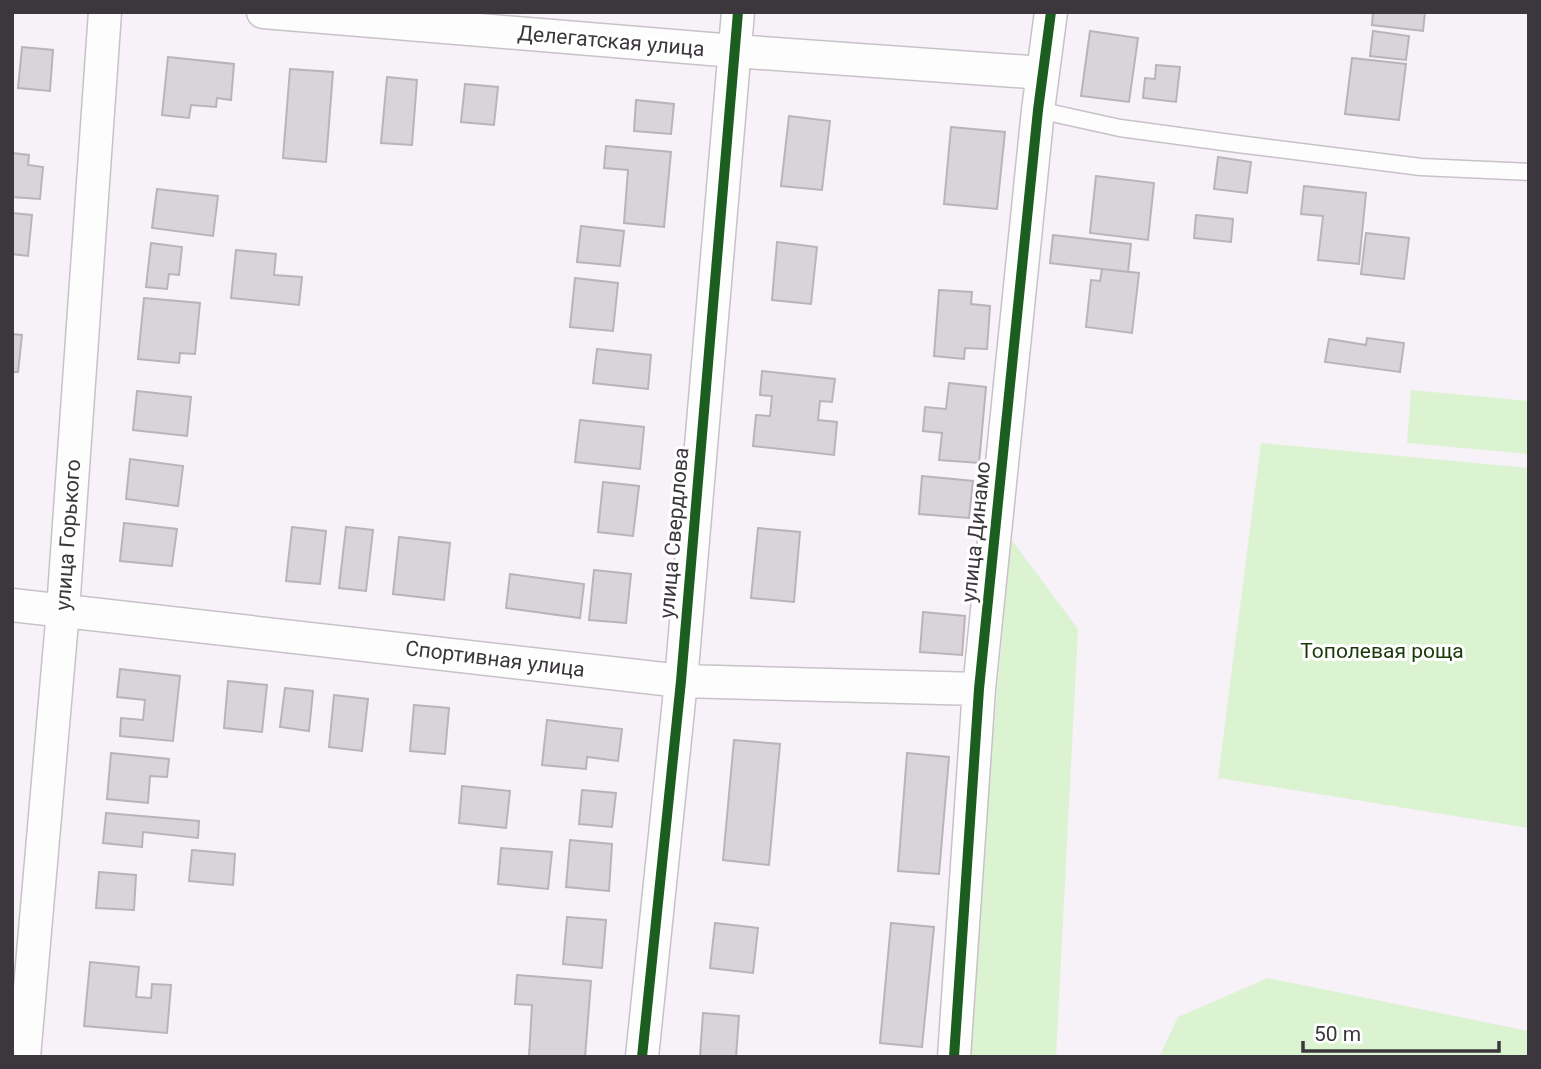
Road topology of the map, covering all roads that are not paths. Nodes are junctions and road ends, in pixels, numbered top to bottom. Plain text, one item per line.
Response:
1 (105, 12) edge
2 (263, 12) edge
3 (738, 12) edge
4 (1051, 12) edge
5 (734, 51) junction
6 (1043, 74) junction
7 (1038, 110) junction
8 (1529, 172) edge
9 (12, 605) edge
10 (63, 610) junction
11 (681, 681) junction
12 (979, 690) junction
13 (24, 1057) edge
14 (642, 1057) edge
15 (954, 1057) edge

1 - 10 street, улица Горького
2 - 5 street, Делегатская улица
3 - 5 street, улица Свердлова
4 - 6 street, улица Динамо
5 - 6 street, Делегатская улица
5 - 11 street, улица Свердлова
6 - 7 street, улица Динамо
7 - 8 lane
7 - 12 street, улица Динамо
9 - 10 street, Спортивная улица
10 - 11 street, Спортивная улица
10 - 13 street, улица Горького
11 - 12 street, Спортивная улица
11 - 14 street, улица Свердлова
12 - 15 street, улица Динамо

